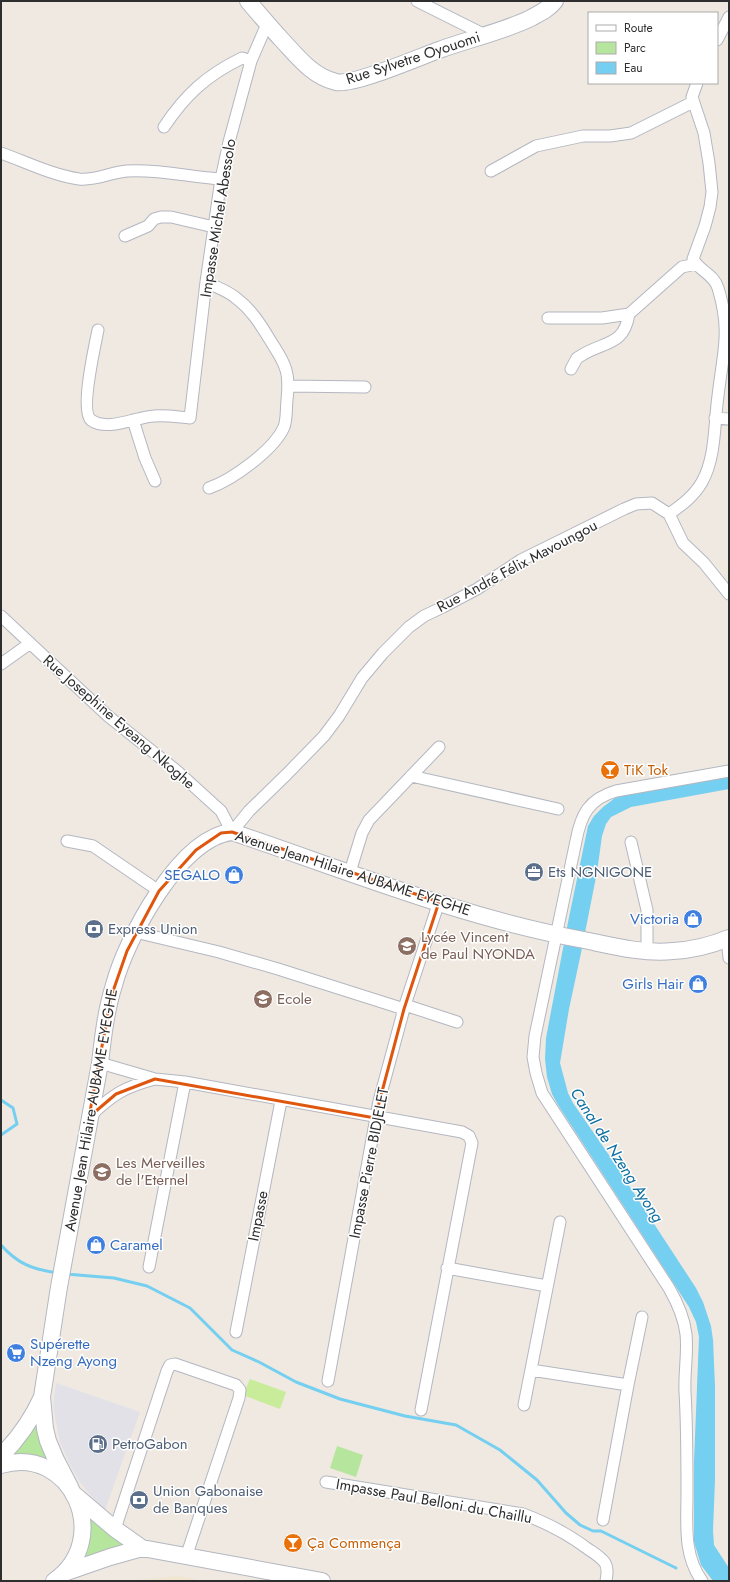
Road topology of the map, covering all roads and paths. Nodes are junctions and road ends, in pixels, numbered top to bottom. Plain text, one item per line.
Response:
1 (248, 1) edge
2 (418, 1) edge
3 (555, 1) edge
4 (729, 17) edge
5 (267, 24) junction
6 (485, 35) junction
7 (718, 38) edge
8 (251, 61) junction
9 (697, 84) edge
10 (692, 102) junction
11 (164, 127) dead end
12 (1, 153) edge
13 (491, 171) dead end
14 (221, 179) junction
15 (214, 228) junction
16 (125, 236) dead end
17 (696, 264) junction
18 (206, 282) junction
19 (629, 314) junction
20 (548, 318) dead end
21 (98, 330) dead end
22 (571, 369) dead end
23 (288, 386) junction
24 (365, 387) dead end
25 (715, 418) junction
26 (729, 419) edge
27 (133, 420) junction
28 (155, 481) dead end
29 (209, 488) dead end
30 (669, 514) junction
31 (729, 594) edge
32 (1, 616) edge
33 (30, 644) junction
34 (1, 664) edge
35 (439, 747) dead end
36 (729, 771) edge
37 (411, 776) junction
38 (558, 809) dead end
39 (232, 832) junction
40 (67, 841) dead end
41 (631, 842) dead end
42 (350, 872) junction
43 (159, 891) junction
44 (439, 902) junction
45 (135, 932) junction
46 (559, 936) junction
47 (728, 938) edge
48 (647, 951) junction
49 (729, 958) edge
50 (405, 1007) junction
51 (457, 1022) dead end
52 (100, 1063) junction
53 (155, 1079) junction
54 (185, 1082) junction
55 (281, 1101) junction
56 (89, 1117) junction
57 (375, 1118) junction
58 (560, 1222) dead end
59 (149, 1267) dead end
60 (447, 1268) junction
61 (547, 1286) junction
62 (642, 1317) dead end
63 (236, 1332) dead end
64 (531, 1370) junction
65 (328, 1381) dead end
66 (628, 1385) junction
67 (42, 1397) junction
68 (524, 1406) dead end
69 (421, 1410) dead end
70 (1, 1456) edge
71 (1, 1465) edge
72 (326, 1482) dead end
73 (73, 1491) junction
74 (603, 1520) dead end
75 (115, 1529) junction
76 (142, 1548) junction
77 (186, 1557) junction
78 (237, 1574) edge
79 (59, 1577) edge
80 (322, 1581) edge
81 (606, 1581) edge
82 (702, 1581) edge

1 - 5 main road, Rue Sylvetre Oyouomi
2 - 6 street
3 - 6 main road, Rue Sylvetre Oyouomi
4 - 7 street
5 - 6 main road, Rue Sylvetre Oyouomi
5 - 8 street, Impasse Michel Abessolo
8 - 11 street
8 - 14 street, Impasse Michel Abessolo
9 - 10 street
10 - 13 street
10 - 17 street
12 - 14 street
14 - 15 street, Impasse Michel Abessolo
15 - 16 street
15 - 18 street, Impasse Michel Abessolo
17 - 19 street
17 - 25 street
18 - 23 street
18 - 27 street, Impasse Michel Abessolo
19 - 20 street
19 - 22 street
21 - 27 street
23 - 24 street
23 - 29 street
25 - 26 street
25 - 30 street
27 - 28 street
30 - 31 street
30 - 39 street, Rue André Félix Mavoungou
32 - 33 street, Rue Josephine Eyeang Nkoghe
33 - 34 street
33 - 39 street, Rue Josephine Eyeang Nkoghe
35 - 37 street
36 - 46 street
37 - 38 street
37 - 42 street
39 - 42 main road, Avenue Jean Hilaire AUBAME EYEGHE
39 - 43 main road, Avenue Jean Hilaire AUBAME EYEGHE
40 - 43 street
41 - 48 street
42 - 44 main road, Avenue Jean Hilaire AUBAME EYEGHE
43 - 45 main road, Avenue Jean Hilaire AUBAME EYEGHE
44 - 46 main road, Avenue Jean Hilaire AUBAME EYEGHE
44 - 50 street, Impasse Pierre BIDJELET
45 - 50 street
45 - 52 main road, Avenue Jean Hilaire AUBAME EYEGHE
46 - 48 main road, Avenue Jean Hilaire AUBAME EYEGHE
46 - 82 street
47 - 48 main road
47 - 49 street
50 - 51 street
50 - 57 street, Impasse Pierre BIDJELET
52 - 53 street
52 - 56 main road, Avenue Jean Hilaire AUBAME EYEGHE
53 - 54 street
53 - 56 street
54 - 55 street
54 - 59 street
55 - 57 street
55 - 63 street, Impasse
56 - 67 main road, Avenue Jean Hilaire AUBAME EYEGHE
57 - 60 street
57 - 65 street, Impasse Pierre BIDJELET
58 - 61 street
60 - 61 street
60 - 69 street
61 - 64 street
62 - 66 street
64 - 66 street
64 - 68 street
66 - 74 street
67 - 70 main road
67 - 73 main road
71 - 73 main road
72 - 81 street, Impasse Paul Belloni du Chaillu
73 - 75 main road
73 - 79 main road
75 - 76 main road
75 - 77 street
76 - 77 main road
76 - 79 main road
77 - 78 main road
78 - 80 main road

